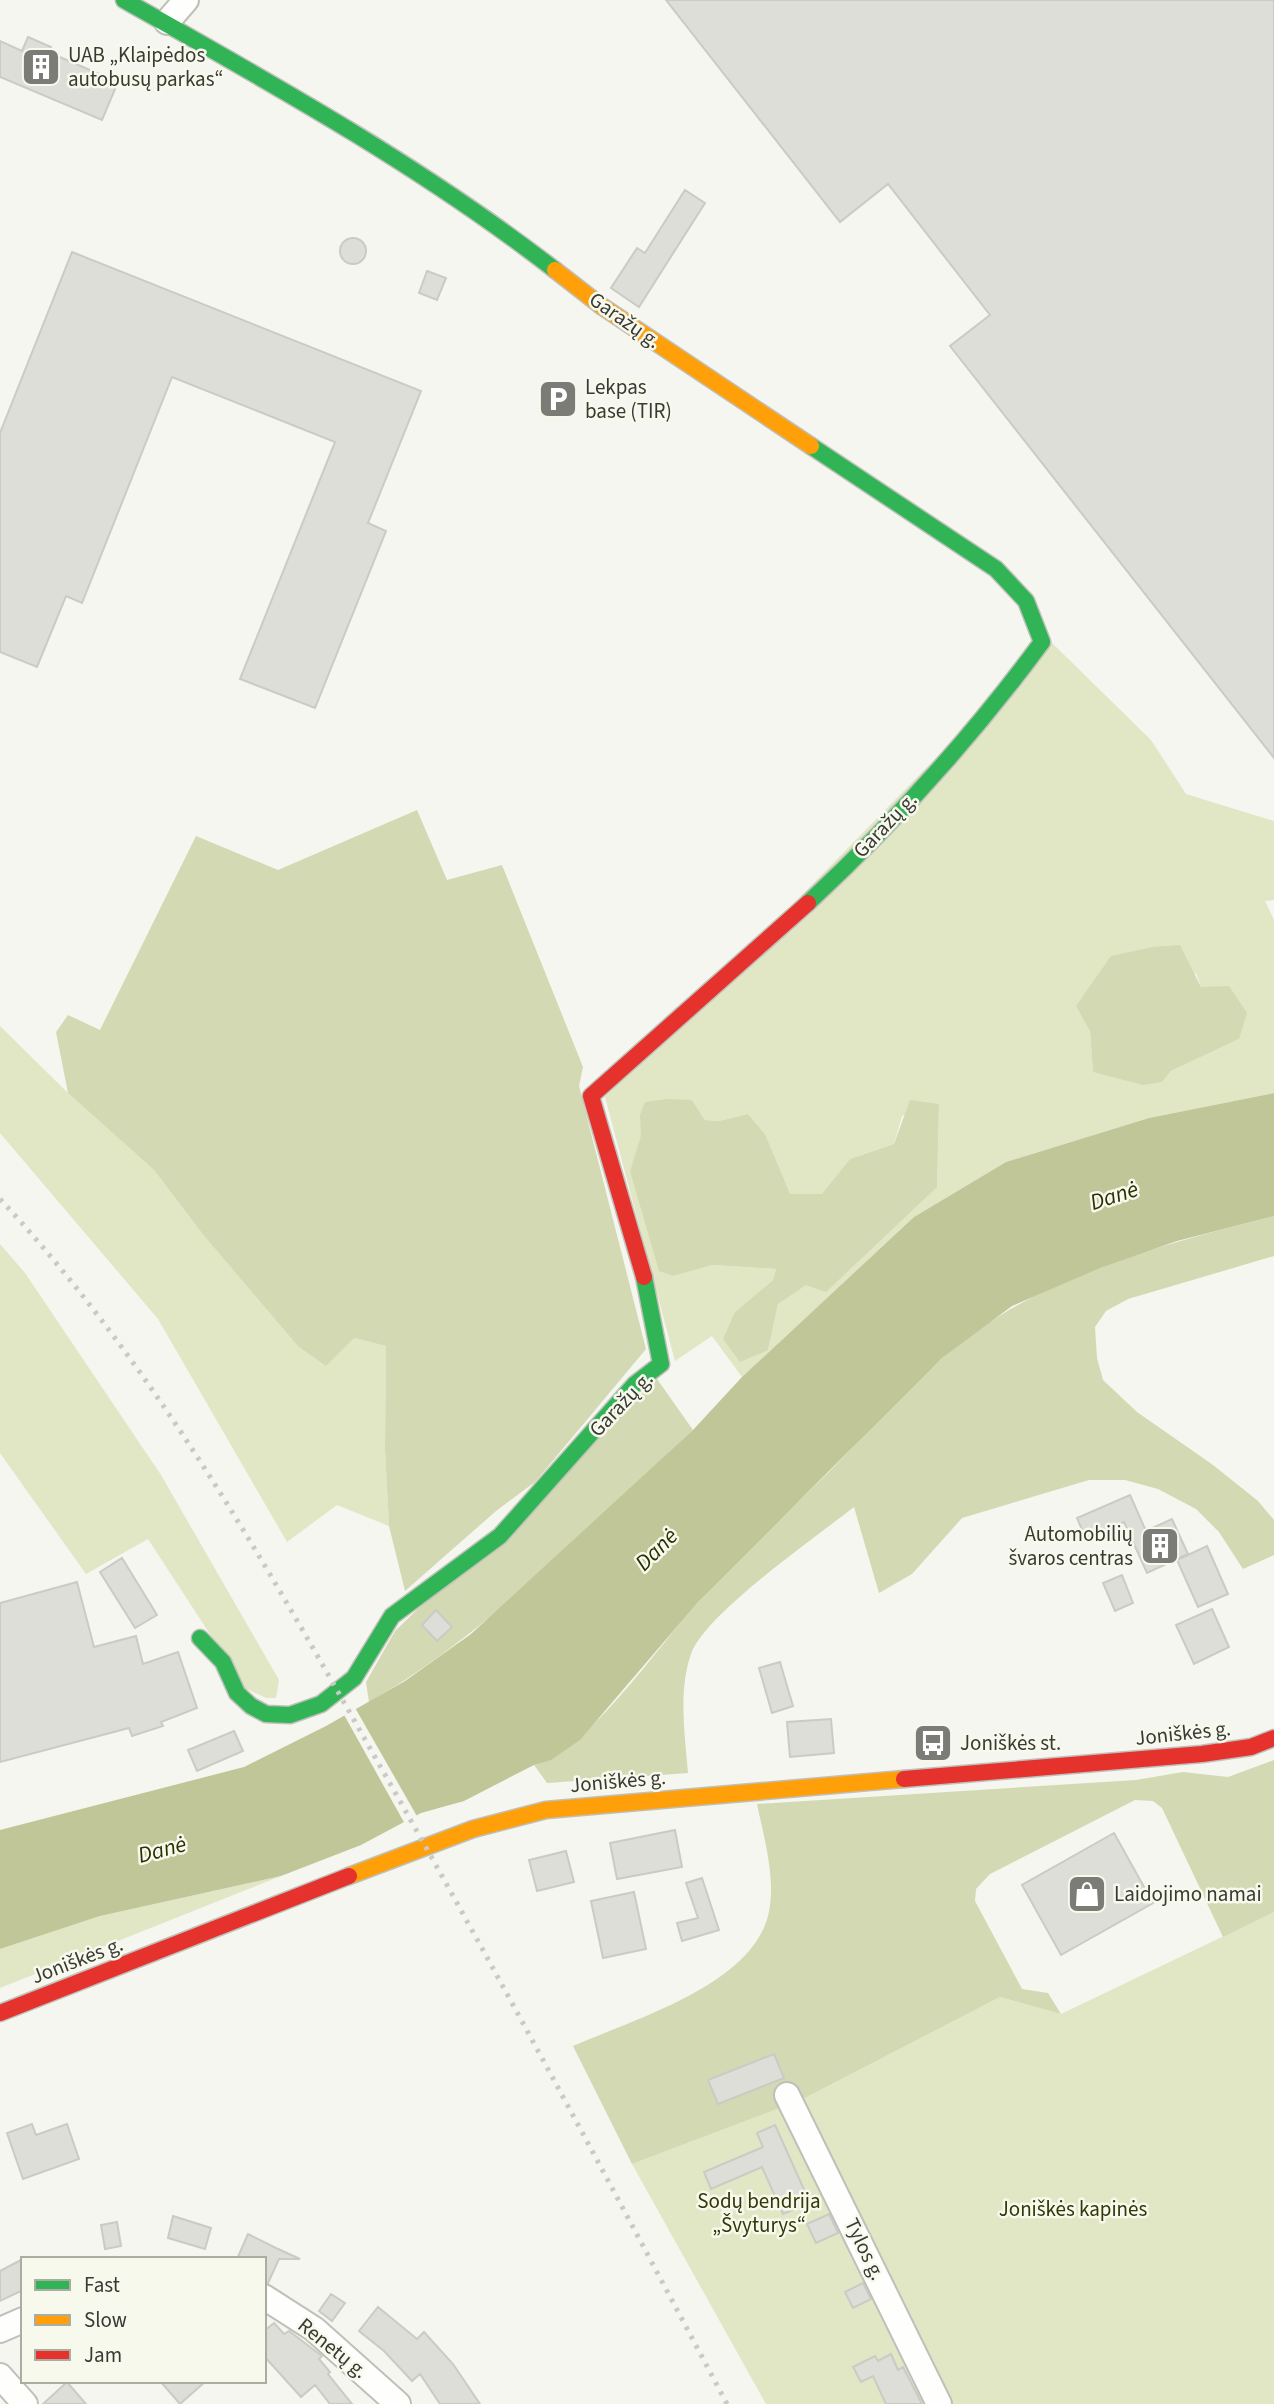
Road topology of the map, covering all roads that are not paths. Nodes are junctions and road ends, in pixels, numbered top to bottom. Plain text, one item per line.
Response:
1 (124, 0) edge
2 (186, 0) edge
3 (167, 22) junction
4 (200, 1639) dead end
5 (1274, 1738) edge
6 (0, 2013) edge
7 (787, 2095) dead end
8 (266, 2298) edge
9 (21, 2321) edge
10 (0, 2330) edge
11 (0, 2376) edge
12 (25, 2404) edge
13 (398, 2404) edge
14 (939, 2404) edge

1 - 3 street, Garažų g.
2 - 3 street
3 - 4 street, Garažų g.
5 - 6 street, Joniškės g.
7 - 14 street, Tylos g.
8 - 13 street, Renetų g.
9 - 10 street
11 - 12 street

